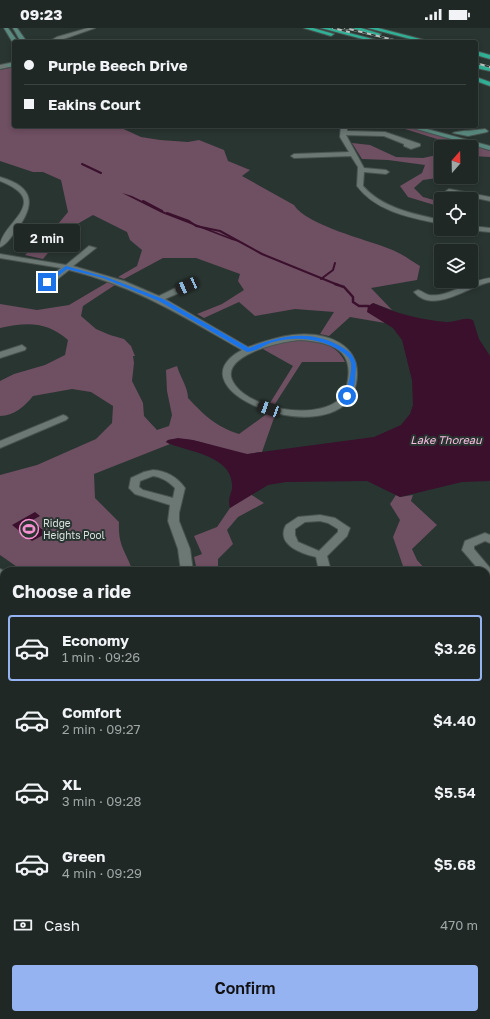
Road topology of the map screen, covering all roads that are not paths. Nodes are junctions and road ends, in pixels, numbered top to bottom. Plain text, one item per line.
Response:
1 (6, 28) edge
2 (15, 28) edge
3 (93, 28) edge
4 (306, 28) edge
5 (324, 28) edge
6 (354, 28) edge
7 (371, 28) edge
8 (394, 34) junction
9 (14, 40) edge
10 (23, 40) edge
11 (55, 40) edge
12 (347, 40) edge
13 (355, 40) edge
14 (373, 40) edge
15 (404, 40) edge
16 (420, 40) edge
17 (425, 40) edge
18 (478, 50) edge
19 (490, 53) edge
20 (478, 54) edge
21 (490, 57) edge
22 (478, 58) edge
23 (490, 61) edge
24 (12, 64) edge
25 (478, 66) edge
26 (0, 67) edge
27 (490, 69) edge
28 (478, 71) edge
29 (490, 74) edge
30 (478, 79) edge
31 (490, 83) edge
32 (418, 128) edge
33 (435, 128) edge
34 (343, 129) edge
35 (488, 132) edge
36 (454, 133) junction
37 (471, 140) junction
38 (479, 140) joint
39 (490, 142) edge
40 (408, 143) dead end
41 (478, 143) edge
42 (490, 148) edge
43 (353, 154) junction
44 (294, 156) dead end
45 (361, 170) junction
46 (386, 172) dead end
47 (0, 179) edge
48 (449, 191) dead end
49 (490, 199) edge
50 (434, 220) edge
51 (478, 229) edge
52 (490, 230) edge
53 (0, 245) edge
54 (92, 248) dead end
55 (0, 256) edge
56 (66, 267) junction
57 (490, 280) edge
58 (47, 282) dead end
59 (187, 286) dead end
60 (418, 292) dead end
61 (158, 299) junction
62 (22, 348) dead end
63 (249, 350) junction
64 (0, 355) edge
65 (63, 418) dead end
66 (0, 446) edge
67 (176, 503) dead end
68 (490, 539) edge
69 (321, 555) junction
70 (186, 567) edge
71 (324, 567) edge
72 (483, 567) edge

1 - 9 main road
2 - 10 main road
3 - 11 street
4 - 12 highway
4 - 13 highway
5 - 14 highway
6 - 15 highway
7 - 8 highway
8 - 16 highway
8 - 17 highway
18 - 19 highway
20 - 21 highway
22 - 23 highway
24 - 26 street
25 - 27 highway
28 - 29 highway
30 - 31 highway
32 - 37 main road
33 - 36 main road
34 - 40 street
34 - 43 street
35 - 36 main road
35 - 37 main road
35 - 38 main road
36 - 37 main road
38 - 39 main road
41 - 42 main road
43 - 44 street
43 - 45 street
45 - 46 street
45 - 50 street
47 - 53 street
48 - 49 street
51 - 52 street
54 - 56 street
55 - 56 street
56 - 58 street
56 - 61 street
57 - 60 street
59 - 61 street
61 - 63 street
62 - 64 street
63 - 63 street
65 - 66 street
67 - 70 street
68 - 72 street
69 - 69 street
69 - 71 street

